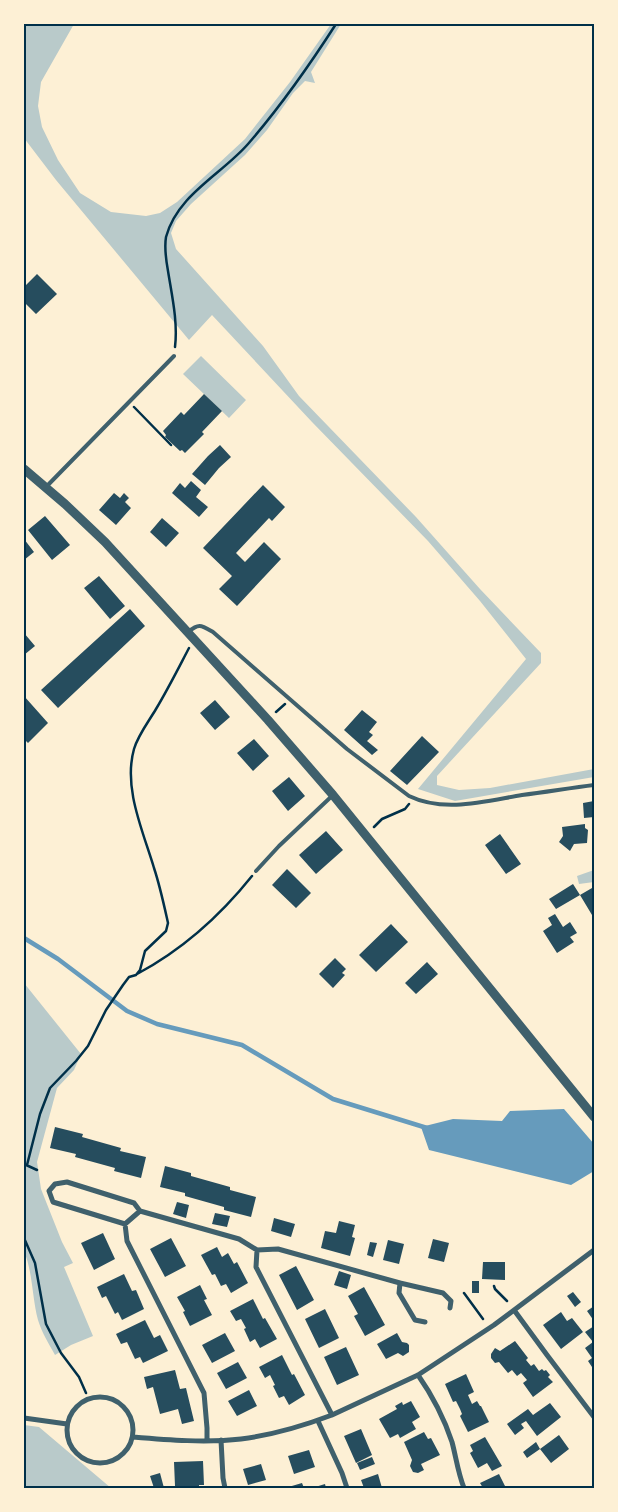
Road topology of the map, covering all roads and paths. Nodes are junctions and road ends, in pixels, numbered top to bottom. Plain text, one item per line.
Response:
1 (336, 24) edge
2 (174, 356) joint
3 (130, 402) junction
4 (171, 445) dead end
5 (24, 469) edge
6 (46, 487) junction
7 (188, 632) junction
8 (189, 647) dead end
9 (291, 701) junction
10 (268, 720) junction
11 (594, 785) edge
12 (333, 795) junction
13 (414, 798) junction
14 (365, 834) junction
15 (256, 871) joint
16 (136, 975) junction
17 (594, 1117) edge
18 (25, 1164) edge
19 (37, 1170) dead end
20 (140, 1211) junction
21 (125, 1224) junction
22 (24, 1238) edge
23 (257, 1250) junction
24 (594, 1250) edge
25 (400, 1283) junction
26 (494, 1286) dead end
27 (464, 1293) dead end
28 (507, 1301) dead end
29 (450, 1308) dead end
30 (514, 1310) junction
31 (483, 1319) dead end
32 (424, 1322) dead end
33 (418, 1374) junction
34 (86, 1393) dead end
35 (332, 1415) junction
36 (594, 1417) edge
37 (24, 1418) edge
38 (318, 1421) junction
39 (67, 1424) junction
40 (133, 1437) junction
41 (206, 1440) junction
42 (221, 1440) junction
43 (225, 1488) edge
44 (347, 1488) edge
45 (464, 1488) edge

1 - 2 path
2 - 3 lane
3 - 4 path
3 - 6 lane
5 - 6 street
6 - 7 street
7 - 9 lane
7 - 10 street
8 - 16 path
9 - 10 path
9 - 13 lane
10 - 12 street
11 - 13 lane
12 - 14 street
12 - 15 lane
13 - 14 path
14 - 17 street
15 - 16 path
16 - 18 path
18 - 19 path
20 - 21 street
20 - 21 street
20 - 23 street
21 - 41 street
22 - 34 path
23 - 25 street
23 - 35 street
24 - 30 street
25 - 29 street
25 - 32 street
26 - 28 path
27 - 31 path
30 - 33 street
30 - 36 street
33 - 35 street
33 - 45 street
35 - 38 street
37 - 39 street
38 - 42 street
38 - 44 street
39 - 40 street
39 - 40 street
40 - 41 street
41 - 42 street
42 - 43 street

